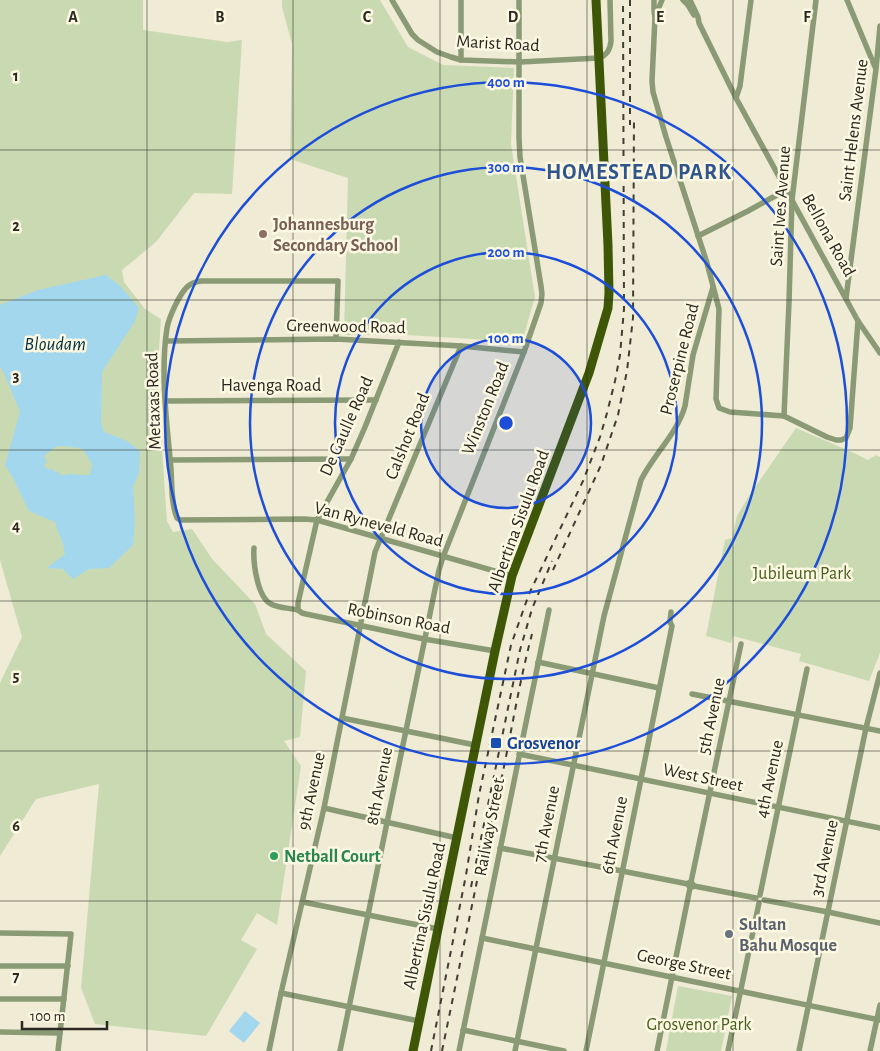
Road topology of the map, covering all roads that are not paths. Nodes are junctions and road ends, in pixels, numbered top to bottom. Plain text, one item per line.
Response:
1 (392, 0) edge
2 (460, 0) edge
3 (519, 0) edge
4 (596, 0) edge
5 (610, 0) edge
6 (654, 0) edge
7 (662, 0) edge
8 (683, 0) edge
9 (690, 0) edge
10 (751, 0) edge
11 (816, 0) edge
12 (847, 0) edge
13 (655, 18) junction
14 (699, 23) junction
15 (880, 26) edge
16 (599, 58) junction
17 (461, 60) junction
18 (520, 62) junction
19 (876, 69) junction
20 (875, 78) junction
21 (880, 84) edge
22 (736, 98) junction
23 (786, 190) junction
24 (792, 200) junction
25 (698, 236) junction
26 (713, 287) junction
27 (846, 298) junction
28 (858, 321) junction
29 (336, 339) junction
30 (166, 341) junction
31 (398, 342) junction
32 (461, 346) junction
33 (524, 352) junction
34 (880, 353) edge
35 (376, 400) junction
36 (166, 401) junction
37 (784, 416) junction
38 (351, 459) junction
39 (170, 460) junction
40 (177, 518) joint
41 (316, 520) junction
42 (382, 538) junction
43 (254, 548) dead end
44 (443, 556) junction
45 (512, 576) junction
46 (607, 603) joint
47 (298, 610) junction
48 (549, 610) dead end
49 (671, 612) dead end
50 (360, 626) junction
51 (424, 639) junction
52 (741, 644) dead end
53 (495, 651) junction
54 (538, 662) junction
55 (807, 669) dead end
56 (591, 673) junction
57 (880, 673) edge
58 (659, 688) junction
59 (692, 694) dead end
60 (729, 702) junction
61 (798, 715) junction
62 (342, 718) junction
63 (866, 728) junction
64 (406, 731) junction
65 (880, 731) edge
66 (475, 745) junction
67 (519, 754) junction
68 (573, 765) junction
69 (640, 779) junction
70 (710, 793) junction
71 (324, 808) junction
72 (778, 808) junction
73 (847, 821) junction
74 (387, 823) junction
75 (880, 828) edge
76 (457, 838) junction
77 (500, 848) junction
78 (554, 859) junction
79 (622, 871) junction
80 (691, 885) junction
81 (760, 899) junction
82 (303, 902) junction
83 (828, 912) junction
84 (368, 915) junction
85 (880, 923) edge
86 (438, 929) junction
87 (0, 933) edge
88 (482, 938) junction
89 (536, 949) junction
90 (604, 963) junction
91 (0, 966) edge
92 (68, 966) junction
93 (672, 977) junction
94 (741, 991) junction
95 (281, 993) junction
96 (0, 999) edge
97 (64, 999) junction
98 (809, 1005) junction
99 (880, 1005) edge
100 (349, 1007) junction
101 (878, 1019) edge
102 (419, 1021) junction
103 (463, 1030) junction
104 (0, 1032) edge
105 (60, 1033) junction
106 (517, 1041) junction
107 (58, 1051) edge
108 (269, 1051) edge
109 (340, 1051) edge
110 (413, 1051) edge
111 (459, 1051) edge
112 (515, 1051) edge
113 (564, 1051) edge
114 (586, 1051) edge
115 (657, 1051) edge
116 (728, 1051) edge
117 (800, 1051) edge
118 (870, 1051) edge

1 - 17 street, Marist Road
2 - 17 street
3 - 18 street, Winston Road
4 - 16 main road, Albertina Sisulu Road
5 - 16 street
6 - 13 street, Proserpine Road
7 - 13 street, Proserpine Road
8 - 14 street, Bellona Road
9 - 14 street, Bellona Road
10 - 22 street
11 - 24 street, Saint Ives Avenue
12 - 19 street
13 - 25 street, Proserpine Road
14 - 22 street, Bellona Road
15 - 19 street, Saint Helens Avenue
16 - 18 street, Marist Road
16 - 45 main road, Albertina Sisulu Road
17 - 18 street, Marist Road
18 - 33 street, Winston Road
19 - 20 street, Saint Helens Avenue
20 - 21 street
20 - 27 street, Saint Helens Avenue
22 - 23 street, Bellona Road
23 - 24 street, Bellona Road
23 - 25 street
24 - 27 street, Bellona Road
24 - 37 street, Saint Ives Avenue
25 - 26 street, Proserpine Road
26 - 37 street, Proserpine Road
26 - 46 street, Proserpine Road
27 - 28 street, Bellona Road
28 - 34 street, Bellona Road
28 - 37 street
29 - 30 street, Greenwood Road
29 - 30 street, Metaxas Road
29 - 31 street, Greenwood Road
30 - 36 street, Metaxas Road
31 - 32 street, Greenwood Road
31 - 35 street, De Gaulle Road
32 - 33 street, Greenwood Road
32 - 42 street, Calshot Road
33 - 44 street, Winston Road
35 - 36 street, Havenga Road
35 - 38 street, De Gaulle Road
36 - 39 street, Metaxas Road
38 - 39 street
38 - 41 street, De Gaulle Road
39 - 40 street, Metaxas Road
40 - 41 street, Van Ryneveld Road
41 - 42 street, Van Ryneveld Road
41 - 47 street, De Gaulle Road
42 - 44 street, Van Ryneveld Road
42 - 50 street, 9th Avenue
43 - 47 street, Robinson Road
44 - 45 street, Van Ryneveld Road
44 - 51 street, 8th Avenue
45 - 53 main road, Albertina Sisulu Road
46 - 56 street, 7th Avenue
47 - 50 street, Robinson Road
48 - 54 street, Railway Street
49 - 58 street, 6th Avenue
50 - 51 street, Robinson Road
50 - 62 street, 9th Avenue
51 - 53 street, Robinson Road
51 - 64 street, 8th Avenue
52 - 60 street, 5th Avenue
53 - 66 main road, Albertina Sisulu Road
54 - 56 street
54 - 67 street, Railway Street
55 - 61 street, 4th Avenue
56 - 58 street
56 - 68 street, 7th Avenue
57 - 63 street, 3rd Avenue
58 - 69 street, 6th Avenue
59 - 60 street
60 - 61 street
60 - 70 street, 5th Avenue
61 - 63 street
61 - 72 street, 4th Avenue
62 - 64 street
62 - 71 street, 9th Avenue
63 - 65 street
63 - 73 street, 3rd Avenue
64 - 66 street
64 - 74 street, 8th Avenue
66 - 76 main road, Albertina Sisulu Road
67 - 68 street, West Street
67 - 77 street, Railway Street
68 - 69 street, West Street
68 - 78 street, 7th Avenue
69 - 70 street, West Street
69 - 79 street, 6th Avenue
70 - 72 street, West Street
70 - 80 street, 5th Avenue
71 - 74 street
71 - 82 street, 9th Avenue
72 - 73 street, West Street
72 - 81 street, 4th Avenue
73 - 75 street, West Street
73 - 83 street, 3rd Avenue
74 - 76 street
74 - 84 street, 8th Avenue
76 - 86 main road, Albertina Sisulu Road
77 - 78 street
77 - 88 street, Railway Street
78 - 79 street
78 - 89 street, 7th Avenue
79 - 80 street
79 - 90 street, 6th Avenue
80 - 81 street
80 - 93 street, 5th Avenue
81 - 83 street
81 - 94 street, 4th Avenue
82 - 84 street
82 - 95 street, 9th Avenue
83 - 85 street
83 - 98 street, 3rd Avenue
84 - 86 street
84 - 100 street, 8th Avenue
86 - 102 main road, Albertina Sisulu Road
87 - 92 street
88 - 89 street, George Street
88 - 103 street, Railway Street
89 - 90 street, George Street
89 - 106 street, 7th Avenue
90 - 93 street, George Street
90 - 114 street, 6th Avenue
91 - 92 street
92 - 97 street
93 - 94 street, George Street
93 - 115 street, 5th Avenue
94 - 98 street, George Street
94 - 116 street, 4th Avenue
95 - 100 street
95 - 108 street, 9th Avenue
96 - 97 street
97 - 105 street
98 - 101 street, George Street
98 - 117 street, 3rd Avenue
99 - 101 street
100 - 102 street
100 - 109 street, 8th Avenue
101 - 118 street
102 - 110 main road, Albertina Sisulu Road
103 - 106 street
103 - 111 street, Railway Street
104 - 105 street
105 - 107 street
106 - 112 street, 7th Avenue
106 - 113 street

